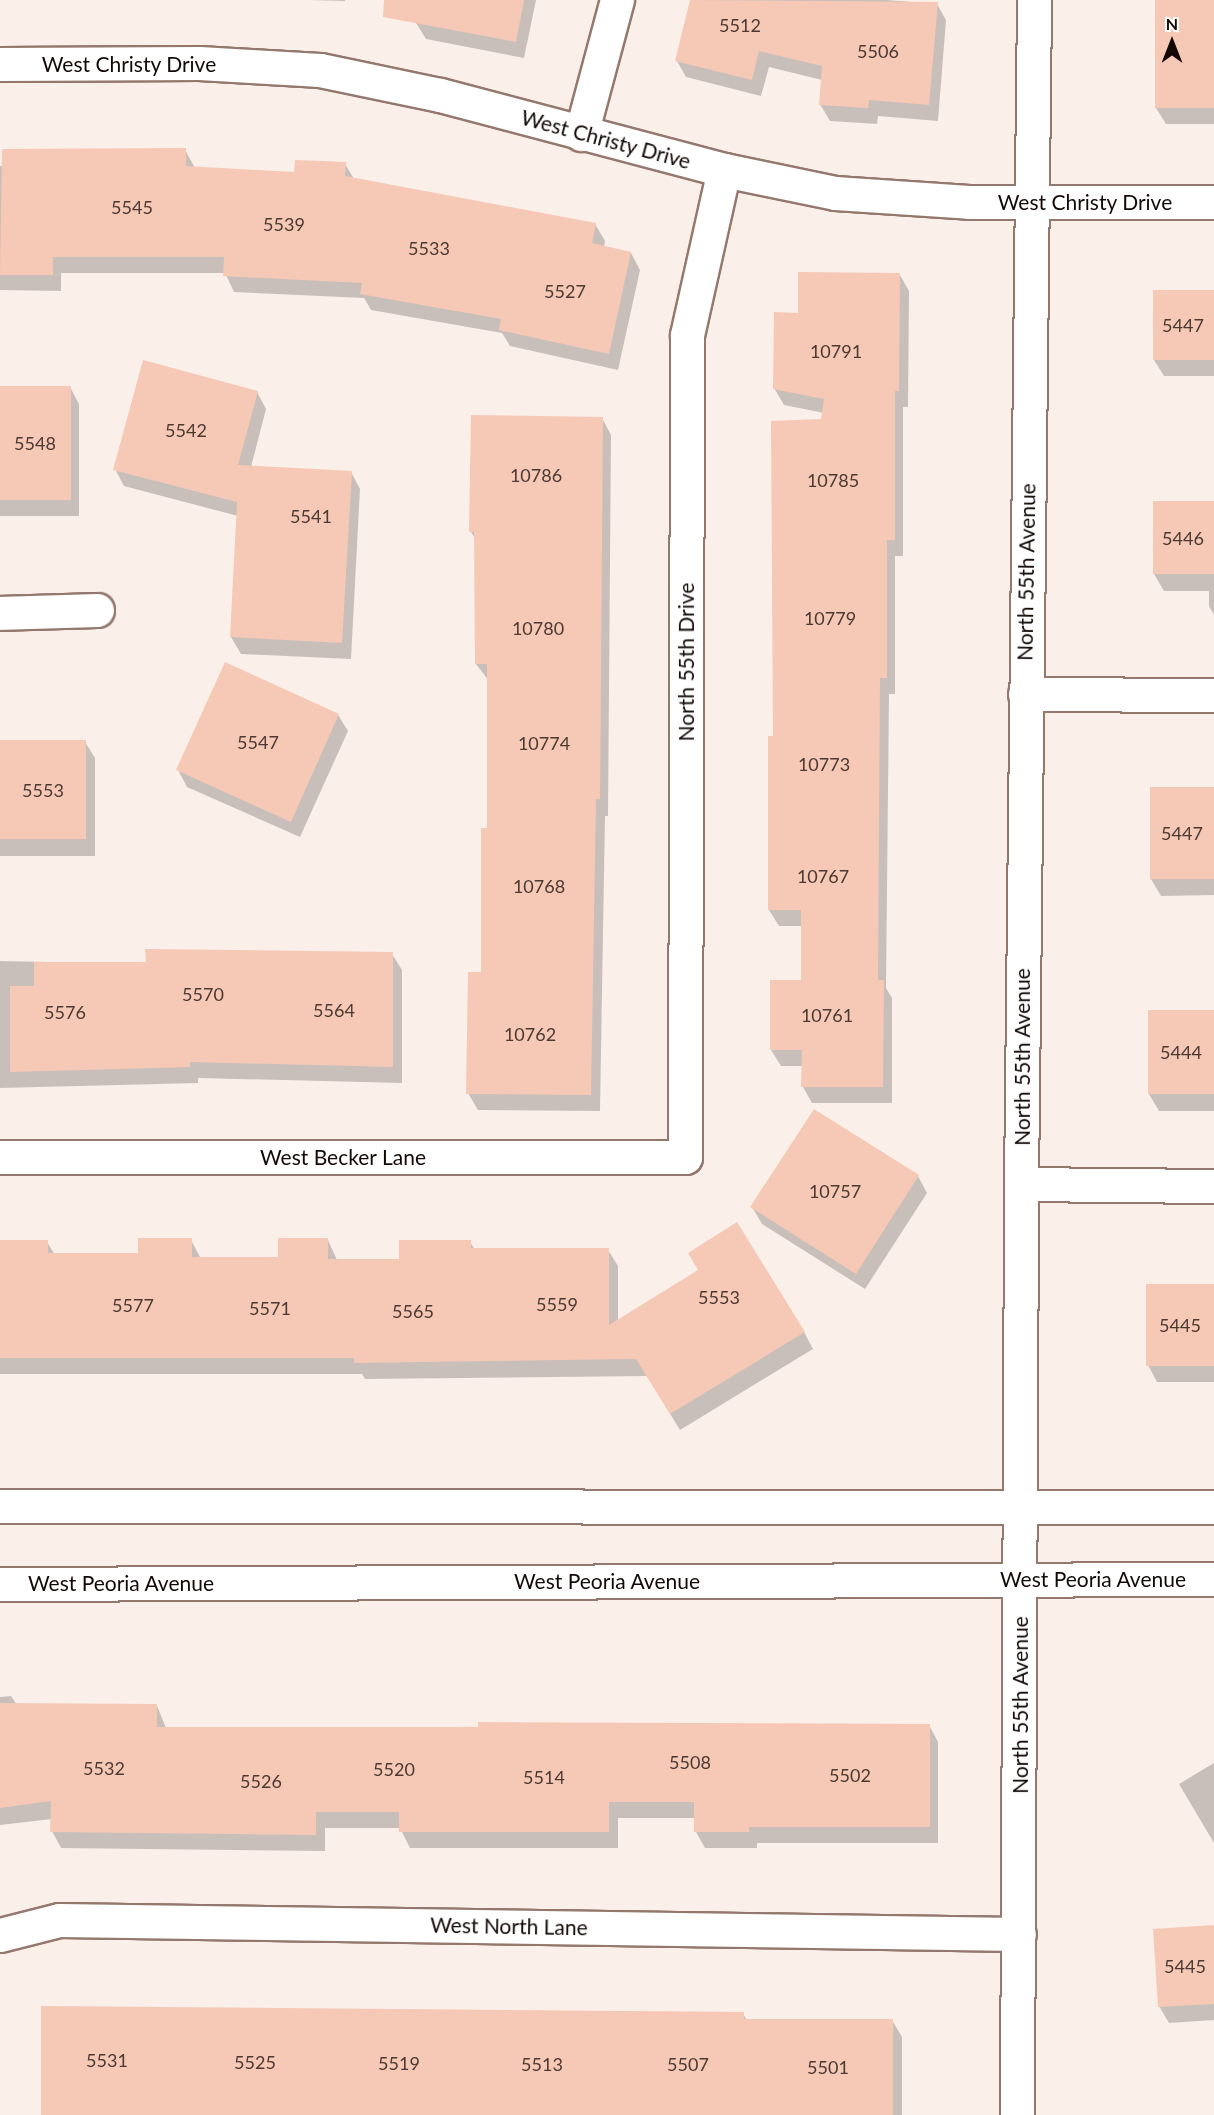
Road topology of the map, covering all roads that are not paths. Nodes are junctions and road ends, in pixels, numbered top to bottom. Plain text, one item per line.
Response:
1 (617, 0) edge
2 (1034, 0) edge
3 (0, 64) edge
4 (581, 134) junction
5 (724, 170) junction
6 (1031, 202) junction
7 (1214, 202) edge
8 (97, 610) dead end
9 (0, 613) edge
10 (1025, 694) junction
11 (1214, 695) edge
12 (0, 1157) edge
13 (685, 1157) joint
14 (1021, 1184) junction
15 (1214, 1186) edge
16 (0, 1506) edge
17 (1018, 1507) junction
18 (1214, 1507) edge
19 (1020, 1579) junction
20 (1214, 1579) edge
21 (0, 1584) edge
22 (1019, 1934) junction
23 (0, 1935) edge
24 (1017, 2115) edge

1 - 4 street
2 - 6 street, North 55th Avenue
3 - 4 street, West Christy Drive
4 - 5 street, West Christy Drive
5 - 6 street, West Christy Drive
5 - 13 street, North 55th Drive
6 - 7 street, West Christy Drive
6 - 10 street, North 55th Avenue
8 - 9 street
10 - 11 street
10 - 14 street, North 55th Avenue
12 - 13 street, West Becker Lane
14 - 15 street
14 - 17 street, North 55th Avenue
16 - 17 street
17 - 18 street
17 - 19 street, North 55th Avenue
19 - 20 street, West Peoria Avenue
19 - 21 street, West Peoria Avenue
19 - 22 street, North 55th Avenue
22 - 23 street, West North Lane
22 - 24 street, North 55th Avenue

